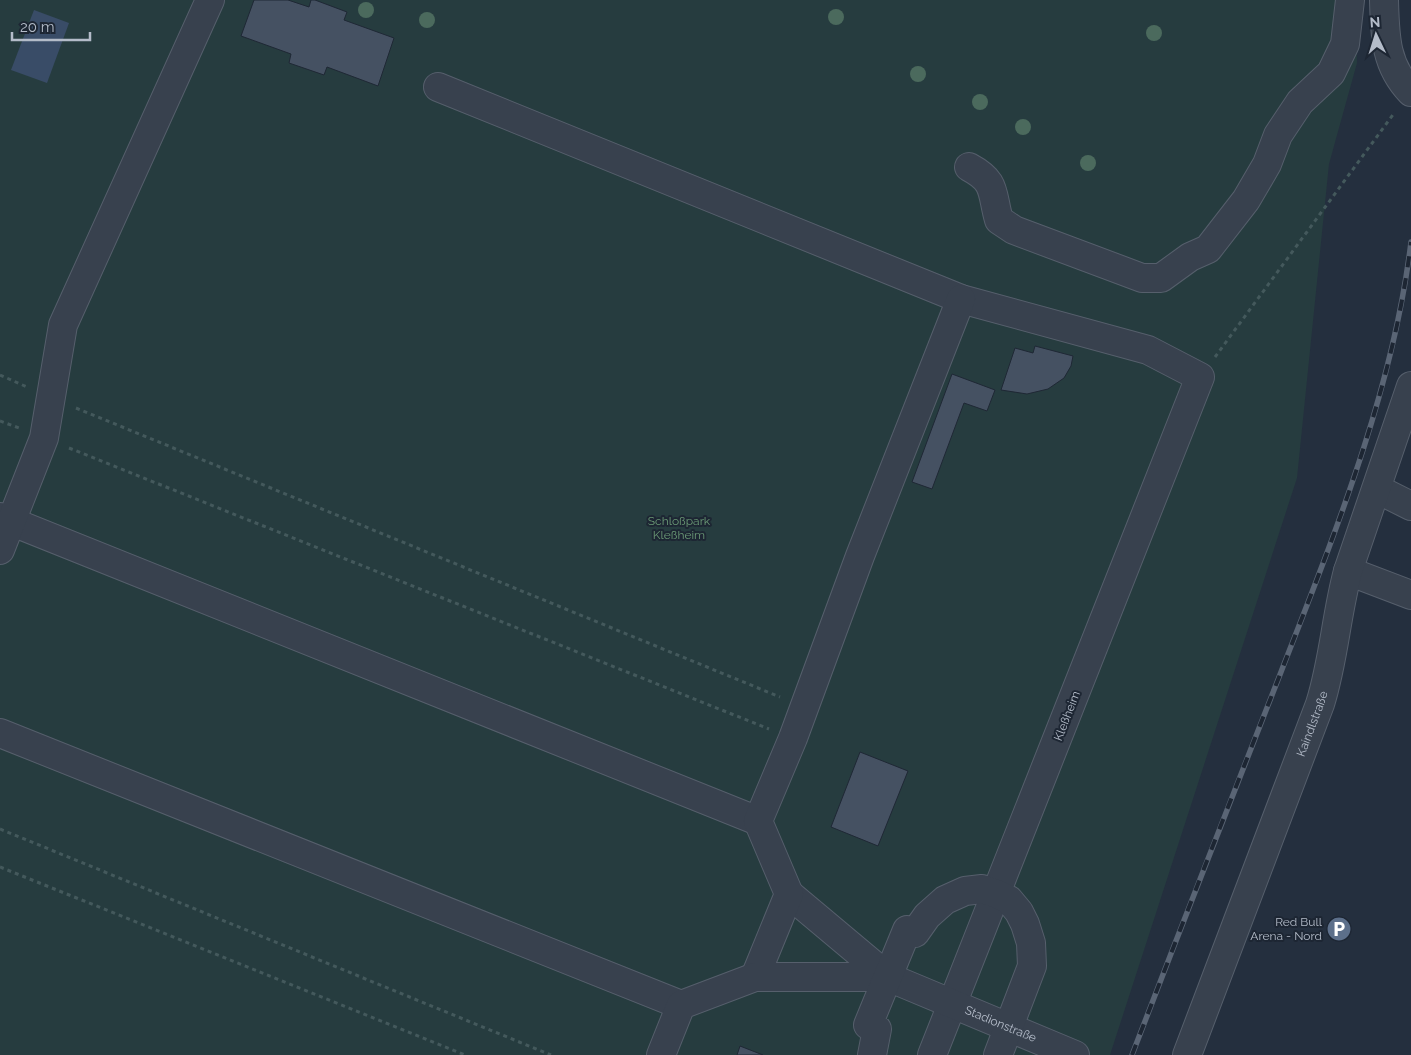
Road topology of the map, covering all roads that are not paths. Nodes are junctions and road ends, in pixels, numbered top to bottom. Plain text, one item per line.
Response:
1 (210, 0) edge
2 (1350, 0) edge
3 (1384, 0) edge
4 (438, 88) dead end
5 (1410, 92) edge
6 (969, 167) dead end
7 (961, 299) junction
8 (1411, 386) edge
9 (1377, 489) junction
10 (1411, 506) edge
11 (6, 519) edge
12 (0, 550) edge
13 (1348, 571) junction
14 (1411, 594) edge
15 (0, 733) edge
16 (758, 821) junction
17 (789, 894) junction
18 (997, 894) junction
19 (755, 977) junction
20 (888, 977) junction
21 (681, 1005) junction
22 (953, 1006) junction
23 (1009, 1029) junction
24 (661, 1055) edge
25 (872, 1055) edge
26 (932, 1055) edge
27 (998, 1055) edge
28 (1074, 1055) edge
29 (1187, 1055) edge

1 - 11 street
2 - 6 street
3 - 5 street
4 - 7 street
7 - 16 street
7 - 18 street, Kleßheim
8 - 9 street, Kaindlstraße
9 - 10 street
9 - 13 street, Kaindlstraße
11 - 12 street
11 - 16 street
13 - 14 street
13 - 29 street, Kaindlstraße
15 - 21 street
16 - 17 street
17 - 19 street
17 - 20 street
18 - 20 street
18 - 22 street, Kleßheim
18 - 23 street
19 - 20 street
19 - 21 street
20 - 22 street, Stadionstraße
20 - 25 street
21 - 24 street
22 - 23 street, Stadionstraße
22 - 26 street, Kleßheim
23 - 27 street
23 - 28 street, Stadionstraße

